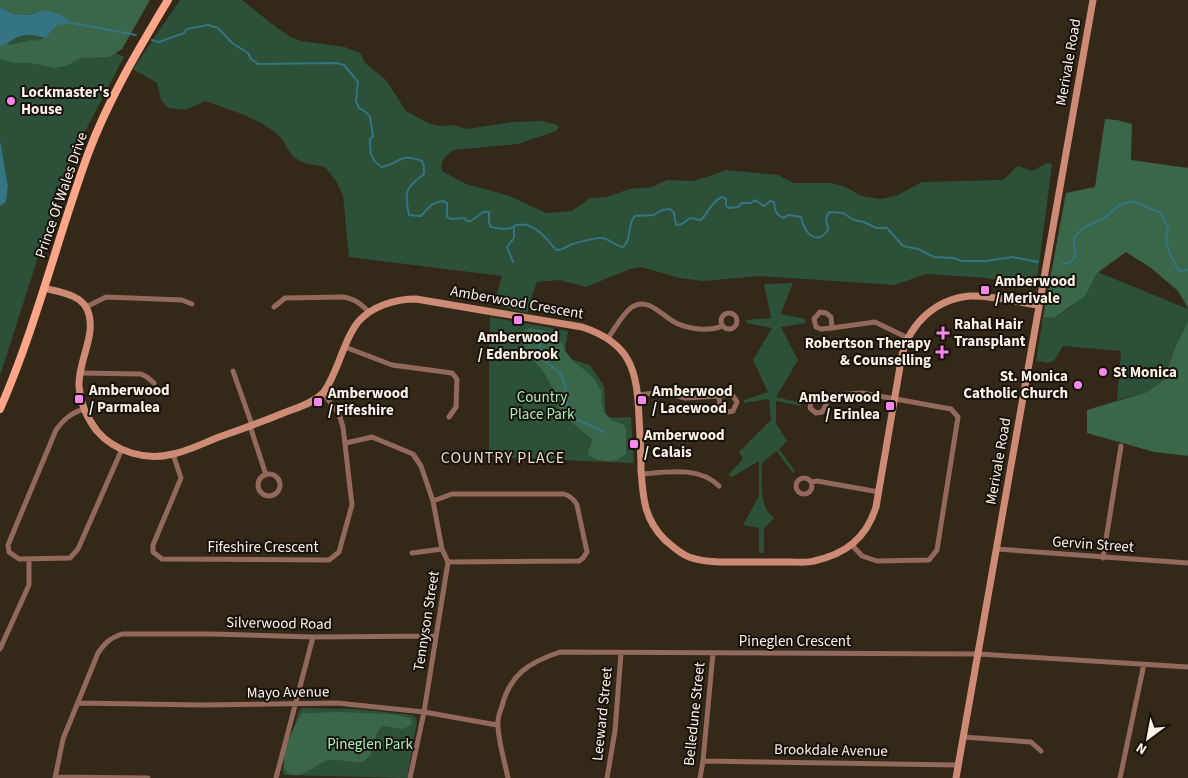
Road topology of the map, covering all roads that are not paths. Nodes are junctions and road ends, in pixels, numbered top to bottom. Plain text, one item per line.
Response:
1 (168, 0) edge
2 (1093, 0) edge
3 (44, 288) junction
4 (192, 304) dead end
5 (1038, 305) junction
6 (86, 307) junction
7 (274, 307) dead end
8 (370, 312) junction
9 (722, 326) dead end
10 (832, 328) dead end
11 (608, 338) junction
12 (908, 338) junction
13 (345, 347) junction
14 (233, 371) dead end
15 (79, 373) junction
16 (154, 383) dead end
17 (323, 393) junction
18 (638, 395) junction
19 (719, 396) dead end
20 (825, 396) dead end
21 (894, 399) junction
22 (0, 409) edge
23 (84, 409) junction
24 (448, 417) dead end
25 (251, 426) junction
26 (346, 443) junction
27 (1121, 446) dead end
28 (122, 449) junction
29 (173, 454) junction
30 (642, 474) junction
31 (266, 476) junction
32 (811, 482) dead end
33 (718, 486) dead end
34 (879, 492) junction
35 (433, 501) junction
36 (852, 545) junction
37 (442, 549) junction
38 (997, 549) junction
39 (412, 553) dead end
40 (29, 558) junction
41 (1103, 558) junction
42 (448, 562) junction
43 (1188, 563) edge
44 (436, 636) junction
45 (313, 637) junction
46 (0, 649) edge
47 (621, 653) junction
48 (714, 653) junction
49 (979, 654) junction
50 (1144, 664) junction
51 (1188, 667) edge
52 (78, 703) junction
53 (294, 704) junction
54 (424, 712) junction
55 (498, 725) junction
56 (963, 737) junction
57 (1041, 751) dead end
58 (703, 761) junction
59 (958, 766) junction
60 (55, 777) edge
61 (148, 778) edge
62 (276, 778) edge
63 (410, 778) edge
64 (508, 778) edge
65 (606, 778) edge
66 (700, 778) edge
67 (956, 778) edge
68 (1120, 778) edge

1 - 3 main road, Prince Of Wales Drive
2 - 5 street, Merivale Road
3 - 6 street
3 - 22 main road, Prince Of Wales Drive
4 - 6 street
5 - 12 street, Amberwood Crescent
5 - 38 street, Merivale Road
6 - 15 street
7 - 8 street
8 - 11 street, Amberwood Crescent
8 - 13 street, Amberwood Crescent
9 - 11 street
10 - 12 street
11 - 18 street, Amberwood Crescent
12 - 21 street, Amberwood Crescent
13 - 17 street, Amberwood Crescent
13 - 24 street
14 - 25 street
15 - 16 street
15 - 23 street
17 - 25 street
17 - 26 street, Fifeshire Crescent
18 - 19 street
18 - 30 street, Amberwood Crescent
20 - 21 street
21 - 34 street, Amberwood Crescent
21 - 36 street
23 - 28 street
23 - 40 street
25 - 29 street
25 - 31 street
26 - 29 street, Fifeshire Crescent
26 - 35 street, Tennyson Street
27 - 41 street
28 - 29 street
28 - 40 street
30 - 33 street
30 - 36 street, Amberwood Crescent
31 - 31 street
32 - 34 street
34 - 36 street, Amberwood Crescent
35 - 37 street, Tennyson Street
35 - 42 street
37 - 39 street
37 - 42 street, Tennyson Street
38 - 41 street, Gervin Street
38 - 49 street, Merivale Road
40 - 46 street
41 - 43 street, Gervin Street
42 - 44 street, Tennyson Street
44 - 45 street, Silverwood Road
44 - 54 street, Tennyson Street
45 - 52 street, Silverwood Road
45 - 53 street
47 - 48 street, Pineglen Crescent
47 - 55 street, Pineglen Crescent
47 - 65 street, Leeward Street
48 - 49 street, Pineglen Crescent
48 - 58 street, Belledune Street
49 - 50 street, Pineglen Crescent
49 - 56 street, Merivale Road
50 - 51 street, Pineglen Crescent
50 - 68 street
52 - 53 street, Mayo Avenue
52 - 60 street
53 - 54 street, Mayo Avenue
53 - 62 street
54 - 55 street, Mayo Avenue
54 - 63 street, Tennyson Street
55 - 64 street, Pineglen Crescent
56 - 57 street
56 - 59 street, Merivale Road
58 - 59 street, Brookdale Avenue
58 - 66 street, Belledune Street
59 - 67 street, Merivale Road
60 - 61 street

